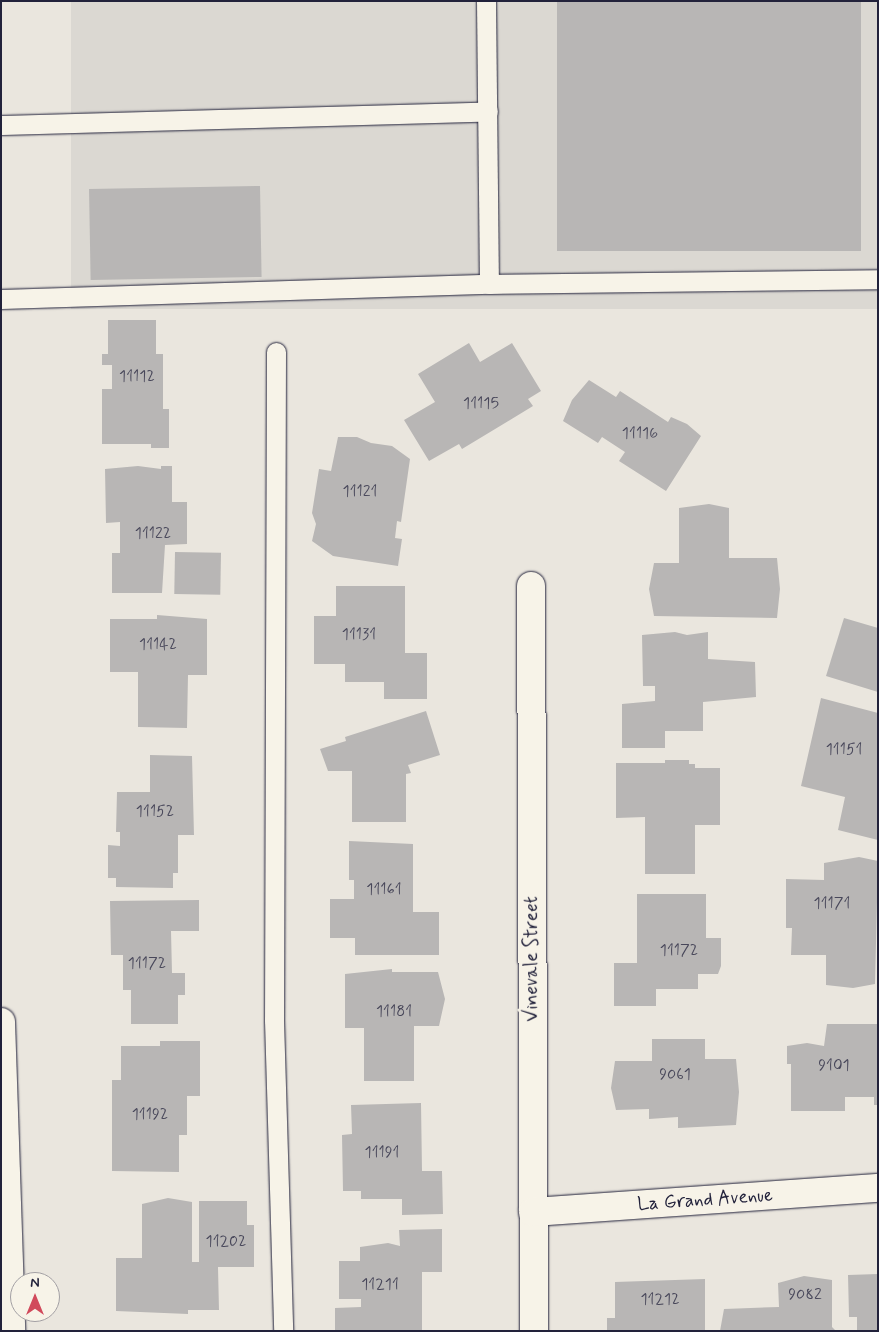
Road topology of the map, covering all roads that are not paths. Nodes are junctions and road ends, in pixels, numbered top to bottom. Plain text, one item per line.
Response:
1 (486, 1) edge
2 (488, 111) junction
3 (1, 125) edge
4 (878, 279) edge
5 (489, 284) junction
6 (1, 299) edge
7 (276, 352) dead end
8 (530, 586) dead end
9 (1, 1022) edge
10 (878, 1188) edge
11 (533, 1212) junction
12 (11, 1331) edge
13 (283, 1331) edge
14 (534, 1331) edge

1 - 2 lane
2 - 3 lane
2 - 5 lane
4 - 5 lane
5 - 6 lane
7 - 13 lane
8 - 11 street, Vinevale Street
9 - 12 street
10 - 11 street, La Grand Avenue
11 - 14 street, Vinevale Street

